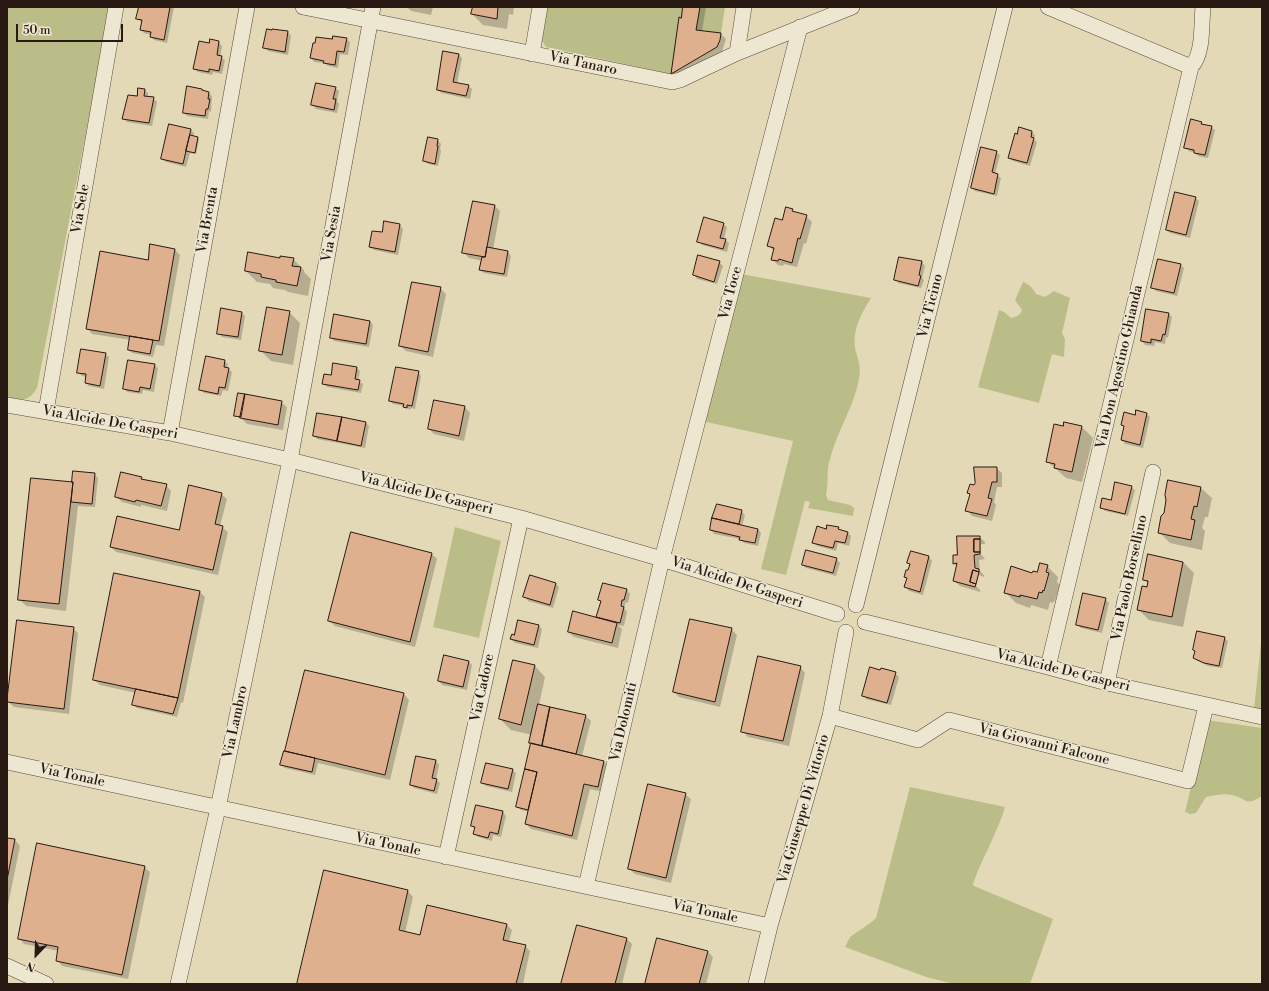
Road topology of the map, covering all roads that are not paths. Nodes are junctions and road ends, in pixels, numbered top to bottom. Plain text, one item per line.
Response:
1 (116, 7) edge
2 (247, 7) edge
3 (303, 7) edge
4 (540, 7) edge
5 (744, 7) edge
6 (852, 7) edge
7 (1006, 7) edge
8 (1048, 7) edge
9 (1203, 7) edge
10 (372, 14) edge
11 (800, 27) junction
12 (737, 53) junction
13 (532, 54) junction
14 (1191, 67) junction
15 (7, 405) edge
16 (46, 411) junction
17 (170, 433) junction
18 (290, 460) junction
19 (1153, 472) dead end
20 (521, 518) junction
21 (662, 559) junction
22 (856, 605) junction
23 (837, 614) junction
24 (865, 622) junction
25 (846, 632) junction
26 (1048, 667) junction
27 (1107, 684) junction
28 (1206, 706) junction
29 (830, 716) junction
30 (1262, 717) edge
31 (7, 762) edge
32 (218, 808) junction
33 (446, 857) junction
34 (586, 886) junction
35 (770, 926) junction
36 (7, 966) edge
37 (46, 984) edge
38 (178, 984) edge
39 (756, 984) edge

1 - 16 street, Via Sele
2 - 17 street, Via Brenta
3 - 10 street, Via Tanaro
4 - 13 street
5 - 12 street
6 - 11 street, Via Tanaro
7 - 22 street, Via Ticino
8 - 14 street
9 - 14 street, Via Don Agostino Ghianda
10 - 13 street, Via Tanaro
10 - 18 street, Via Sesia
11 - 12 street, Via Tanaro
11 - 21 street, Via Toce
12 - 13 street, Via Tanaro
14 - 26 street, Via Don Agostino Ghianda
15 - 16 street, Via Alcide De Gasperi
16 - 17 street, Via Alcide De Gasperi
17 - 18 street, Via Alcide De Gasperi
18 - 20 street, Via Alcide De Gasperi
18 - 32 street, Via Lambro
19 - 27 street, Via Paolo Borsellino
20 - 21 street, Via Alcide De Gasperi
20 - 33 street, Via Cadore
21 - 23 street, Via Alcide De Gasperi
21 - 34 street, Via Dolomiti
22 - 23 street
22 - 24 street
23 - 25 street
24 - 25 street
24 - 26 street, Via Alcide De Gasperi
25 - 29 street, Via Giuseppe Di Vittorio
26 - 27 street, Via Alcide De Gasperi
27 - 28 street, Via Alcide De Gasperi
28 - 29 street, Via Giovanni Falcone
28 - 30 street, Via Alcide De Gasperi
29 - 35 street, Via Giuseppe Di Vittorio
31 - 32 street, Via Tonale
32 - 33 street, Via Tonale
32 - 38 street, Via Lambro
33 - 34 street, Via Tonale
34 - 35 street, Via Tonale
35 - 39 street, Via Giuseppe Di Vittorio
36 - 37 street

